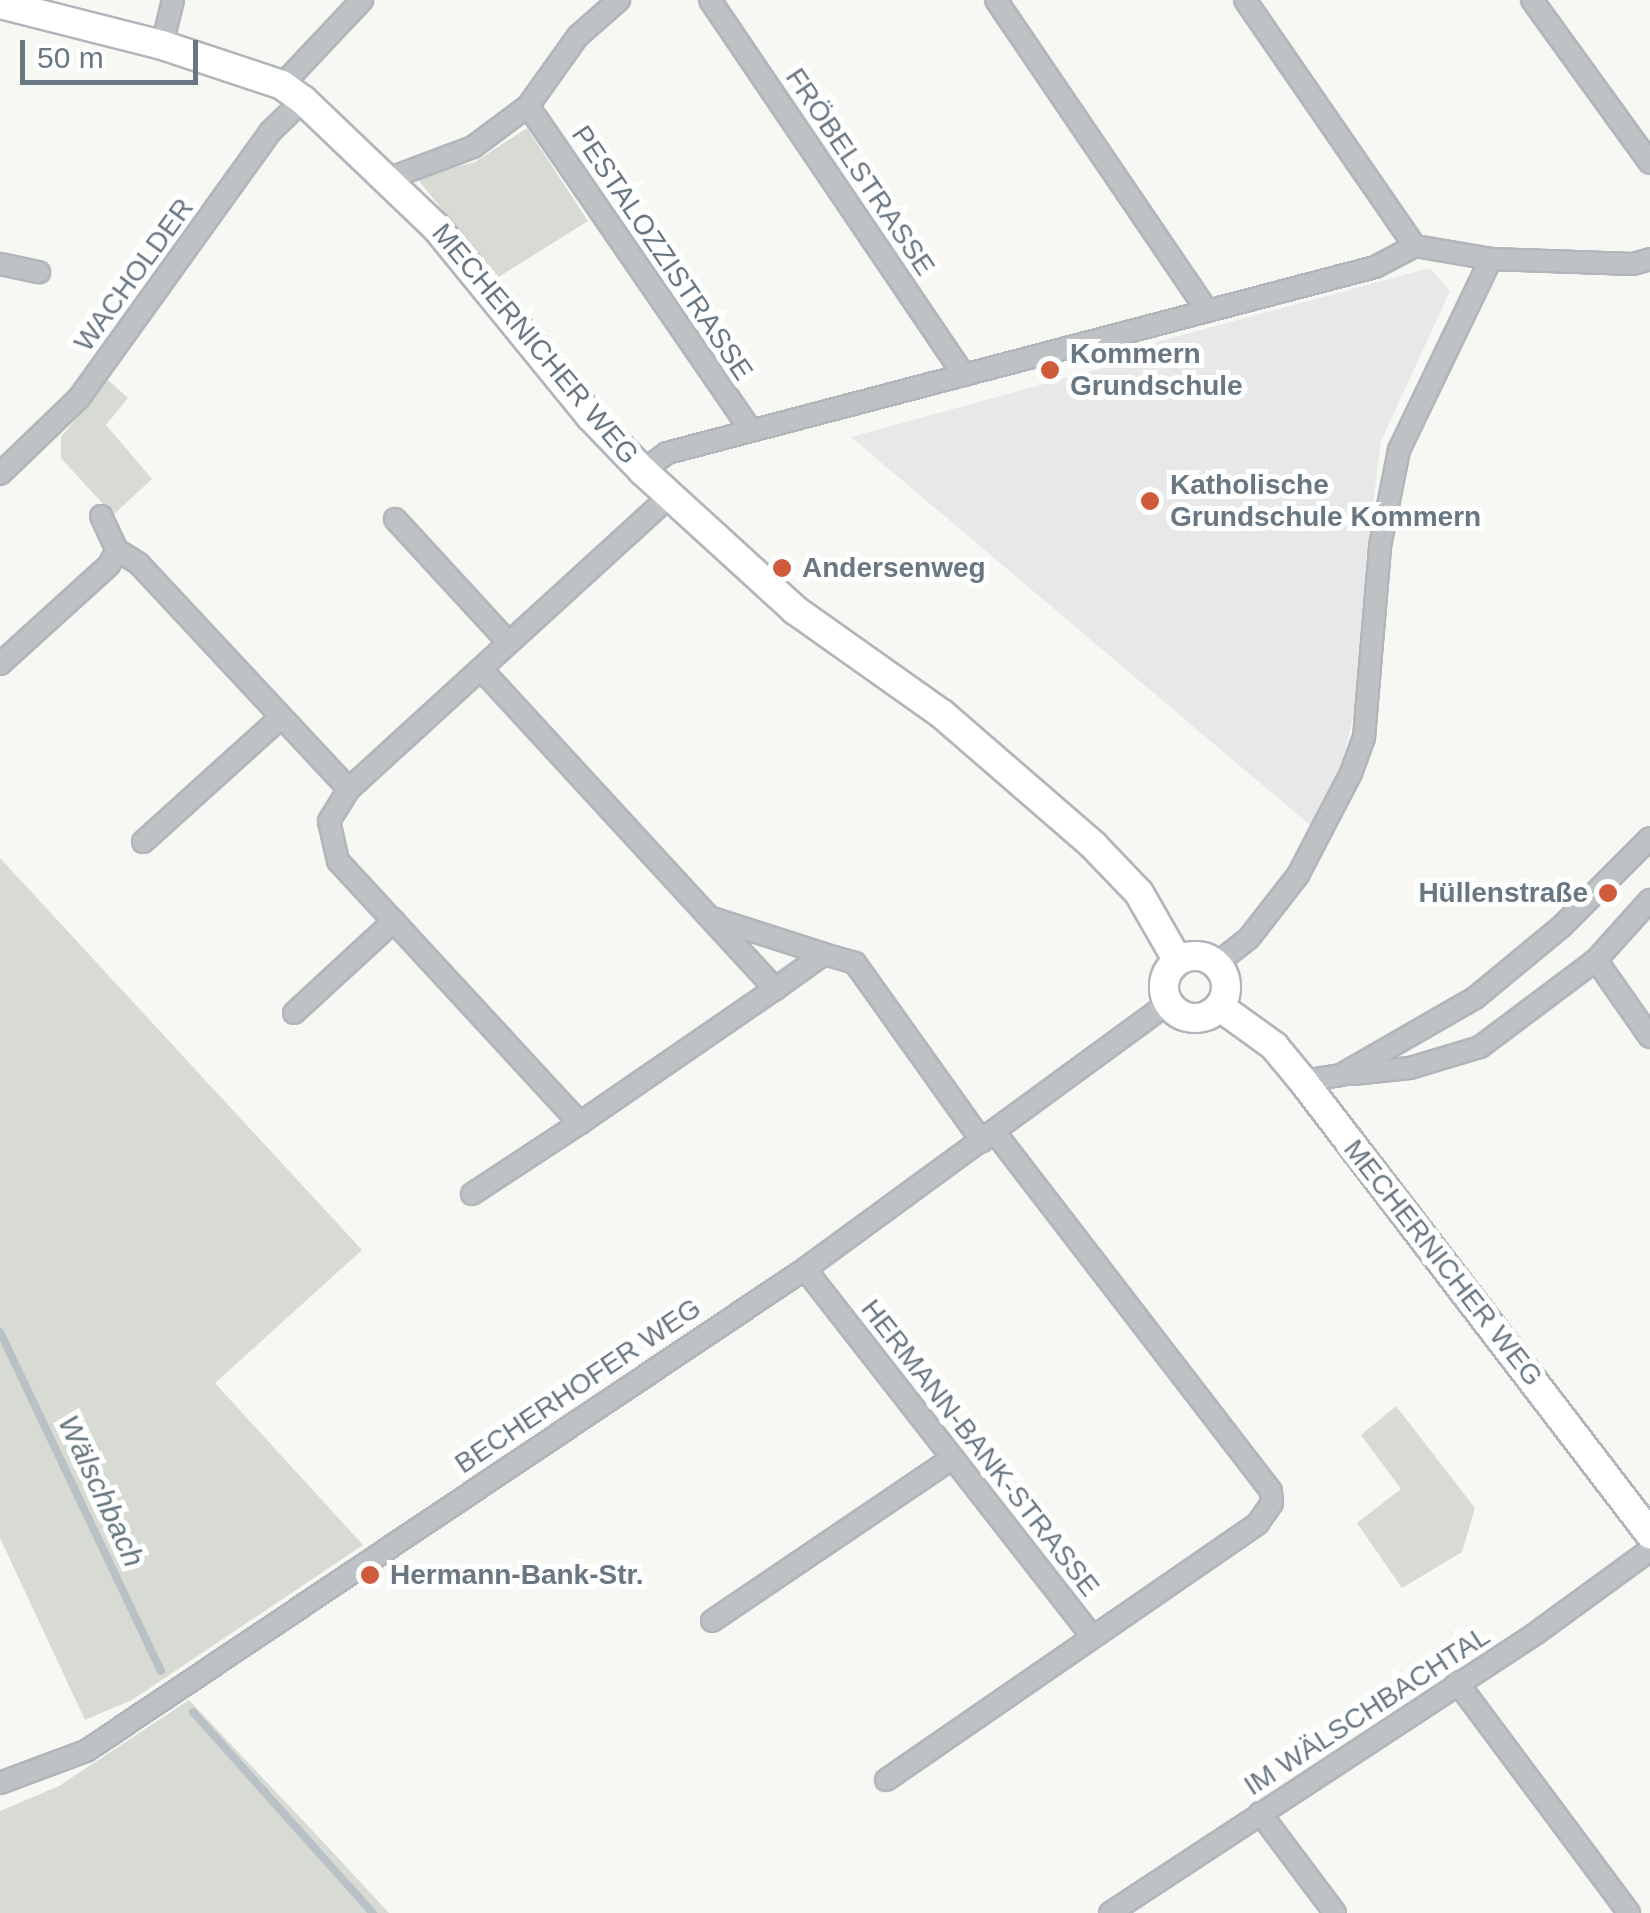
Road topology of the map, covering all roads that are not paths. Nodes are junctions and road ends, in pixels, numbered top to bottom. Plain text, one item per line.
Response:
1 (173, 0) edge
2 (362, 0) edge
3 (619, 0) edge
4 (710, 0) edge
5 (996, 0) edge
6 (1245, 0) edge
7 (1532, 0) edge
8 (0, 4) edge
9 (162, 45) junction
10 (292, 92) junction
11 (528, 106) junction
12 (1650, 163) edge
13 (390, 178) junction
14 (1415, 246) junction
15 (1491, 258) junction
16 (1650, 259) edge
17 (0, 264) edge
18 (39, 272) dead end
19 (1208, 312) junction
20 (964, 375) junction
21 (751, 431) junction
22 (644, 471) junction
23 (0, 474) edge
24 (671, 495) junction
25 (101, 516) dead end
26 (396, 519) dead end
27 (116, 550) junction
28 (507, 641) junction
29 (0, 664) edge
30 (481, 669) junction
31 (280, 718) junction
32 (349, 788) junction
33 (1650, 838) edge
34 (142, 842) dead end
35 (1650, 900) edge
36 (708, 917) junction
37 (394, 921) junction
38 (824, 954) junction
39 (1596, 960) junction
40 (1178, 961) junction
41 (1216, 964) junction
42 (775, 988) junction
43 (1168, 1003) junction
44 (1220, 1006) junction
45 (294, 1013) dead end
46 (1650, 1037) edge
47 (1341, 1075) junction
48 (1302, 1080) junction
49 (580, 1124) junction
50 (988, 1137) junction
51 (472, 1194) dead end
52 (805, 1270) junction
53 (953, 1458) junction
54 (1650, 1534) edge
55 (1650, 1550) edge
56 (712, 1621) dead end
57 (1092, 1636) junction
58 (1457, 1682) junction
59 (886, 1780) dead end
60 (0, 1783) edge
61 (1260, 1813) junction
62 (1110, 1913) edge
63 (1335, 1913) edge
64 (1630, 1913) edge

1 - 9 street
2 - 10 street, WACHOLDER
3 - 11 street
4 - 20 street, FRÖBELSTRASSE
5 - 19 street
6 - 14 street
7 - 12 street
8 - 9 street, MECHERNICHER WEG
9 - 10 street, MECHERNICHER WEG
10 - 13 street, MECHERNICHER WEG
10 - 23 street, WACHOLDER
11 - 13 street
11 - 21 street, PESTALOZZISTRASSE
13 - 22 street, MECHERNICHER WEG
14 - 15 street
14 - 19 street
15 - 16 street
15 - 41 street
17 - 18 street
19 - 20 street
20 - 21 street
21 - 22 street
22 - 24 street, MECHERNICHER WEG
24 - 28 street
24 - 40 street, MECHERNICHER WEG
25 - 27 street
26 - 28 street
27 - 29 street
27 - 31 street
28 - 30 street
30 - 32 street
30 - 36 street
31 - 32 street
31 - 34 street
32 - 37 street
33 - 47 street
35 - 39 street
36 - 38 street
36 - 42 street
37 - 45 street
37 - 49 street
38 - 42 street
38 - 50 street
39 - 46 street
39 - 47 street
40 - 41 street
40 - 43 street
41 - 44 street
42 - 49 street
43 - 44 street
43 - 50 street, BECHERHOFER WEG
44 - 48 street, MECHERNICHER WEG
47 - 48 street
48 - 54 street, MECHERNICHER WEG
49 - 51 street
50 - 52 street, BECHERHOFER WEG
50 - 57 street, HERMANN-BANK-STRASSE
52 - 53 street, HERMANN-BANK-STRASSE
52 - 60 street, BECHERHOFER WEG
53 - 56 street
53 - 57 street, HERMANN-BANK-STRASSE
55 - 58 street, IM WÄLSCHBACHTAL
57 - 59 street
58 - 61 street, IM WÄLSCHBACHTAL
58 - 64 street
61 - 62 street, IM WÄLSCHBACHTAL
61 - 63 street

